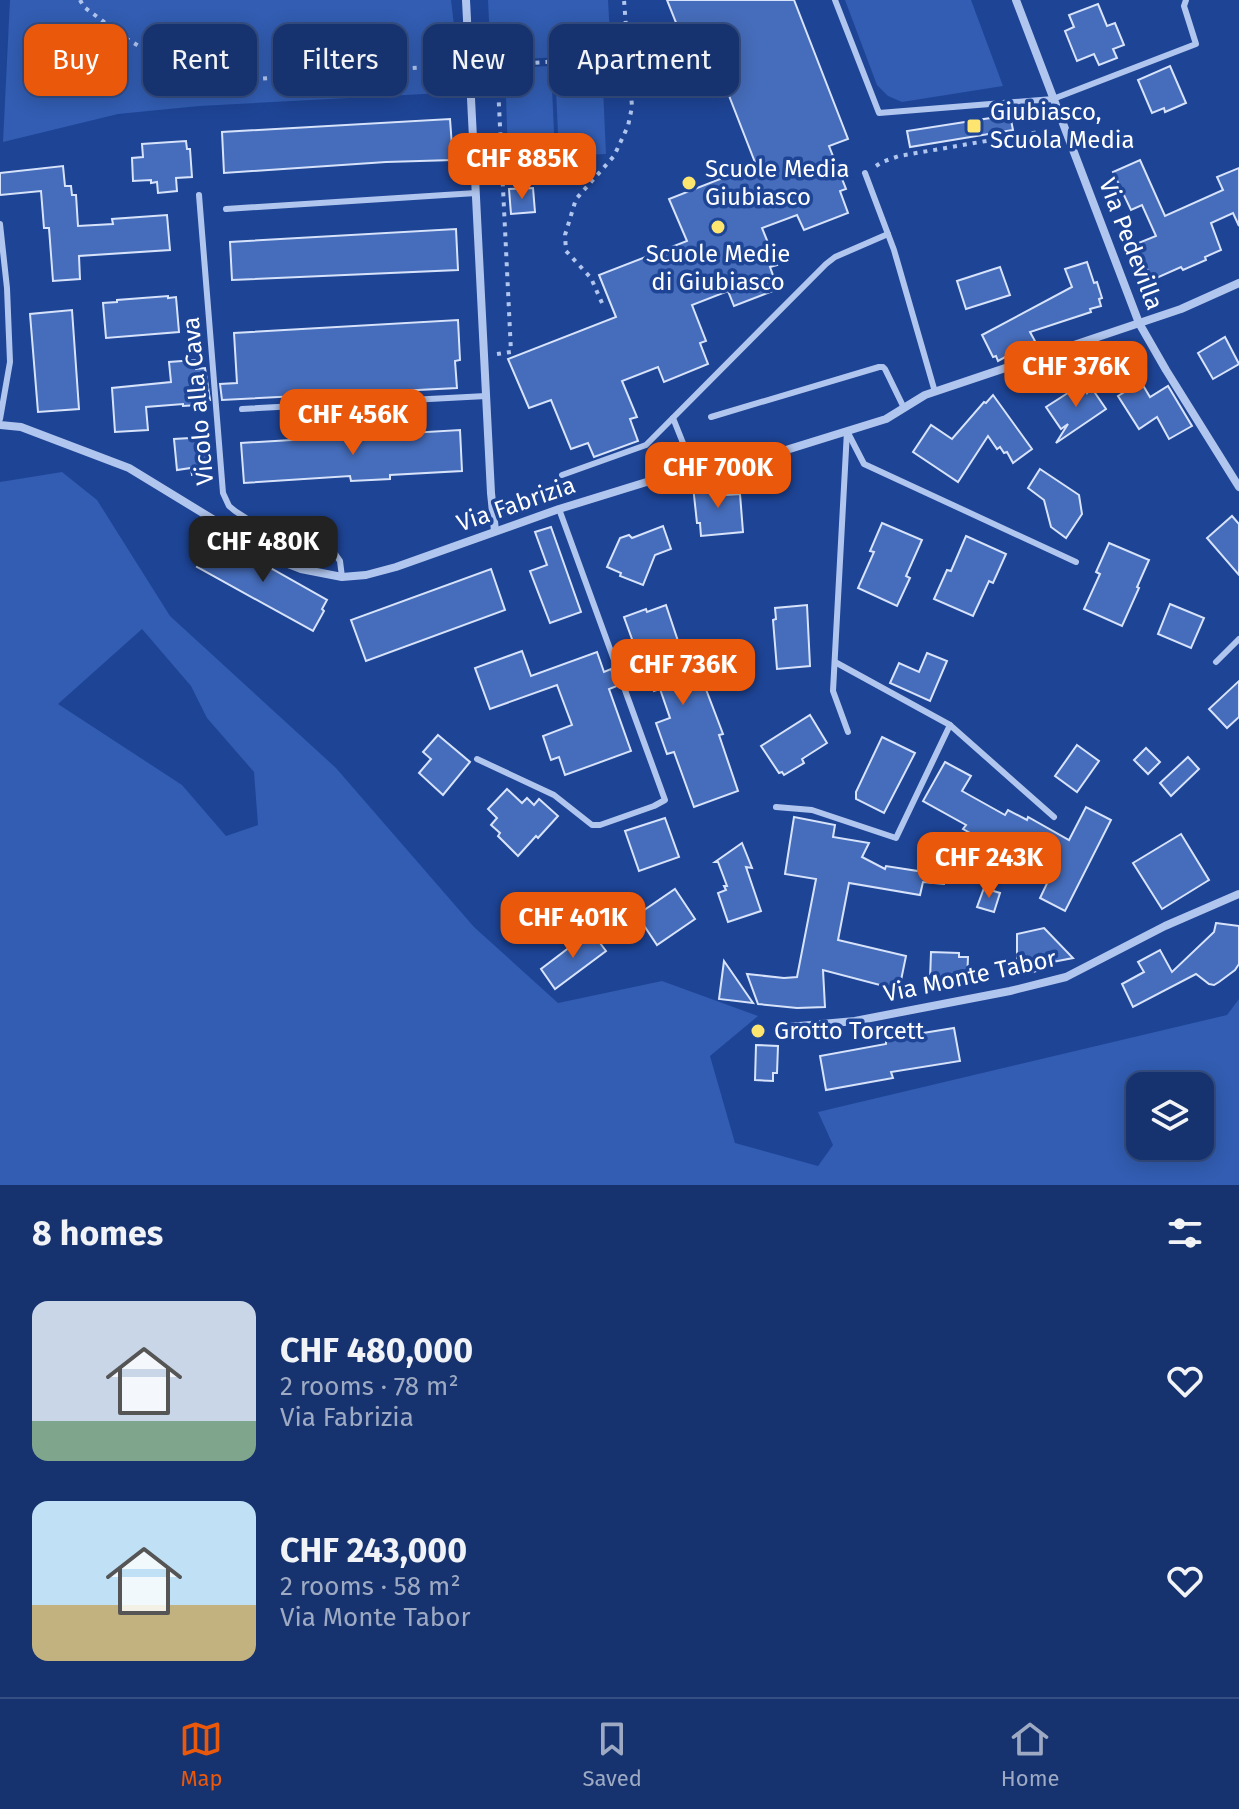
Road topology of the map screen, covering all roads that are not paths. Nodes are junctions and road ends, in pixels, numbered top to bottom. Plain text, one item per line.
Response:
1 (466, 0) edge
2 (835, 0) edge
3 (1016, 0) edge
4 (1186, 0) edge
5 (1053, 99) junction
6 (865, 173) road end
7 (476, 193) junction
8 (199, 195) dead end
9 (226, 209) dead end
10 (0, 224) edge
11 (888, 234) junction
12 (1239, 283) edge
13 (1139, 323) junction
14 (935, 392) junction
15 (486, 396) junction
16 (904, 408) junction
17 (242, 409) dead end
18 (711, 417) dead end
19 (673, 418) junction
20 (0, 422) edge
21 (847, 431) junction
22 (693, 468) junction
23 (562, 475) dead end
24 (1239, 487) edge
25 (559, 509) junction
26 (495, 531) junction
27 (1076, 562) dead end
28 (342, 577) junction
29 (1239, 639) edge
30 (835, 662) junction
31 (1216, 662) dead end
32 (950, 725) junction
33 (848, 732) dead end
34 (477, 759) dead end
35 (776, 807) dead end
36 (1054, 817) dead end
37 (1239, 894) edge
38 (788, 1027) dead end

1 - 7 street
2 - 5 lane
3 - 5 street, Via Pedevilla
4 - 5 lane
5 - 13 street, Via Pedevilla
6 - 11 lane
7 - 9 lane
7 - 15 street
8 - 28 lane, Vicolo alla Cava
10 - 20 lane
11 - 14 lane
11 - 19 lane
12 - 13 street, Via Fabrizia
13 - 14 street, Via Fabrizia
13 - 24 street, Via Pedevilla
14 - 16 street, Via Fabrizia
15 - 17 lane
15 - 26 street
16 - 18 lane
16 - 21 street, Via Fabrizia
19 - 22 lane
19 - 23 lane
20 - 28 street, Via Fabrizia
21 - 22 street, Via Fabrizia
21 - 27 lane
21 - 30 lane
22 - 25 street, Via Fabrizia
25 - 26 street, Via Fabrizia
25 - 34 lane
26 - 28 street, Via Fabrizia
29 - 31 lane
30 - 32 lane
30 - 33 lane
32 - 35 lane
32 - 36 lane
37 - 38 street, Via Monte Tabor

